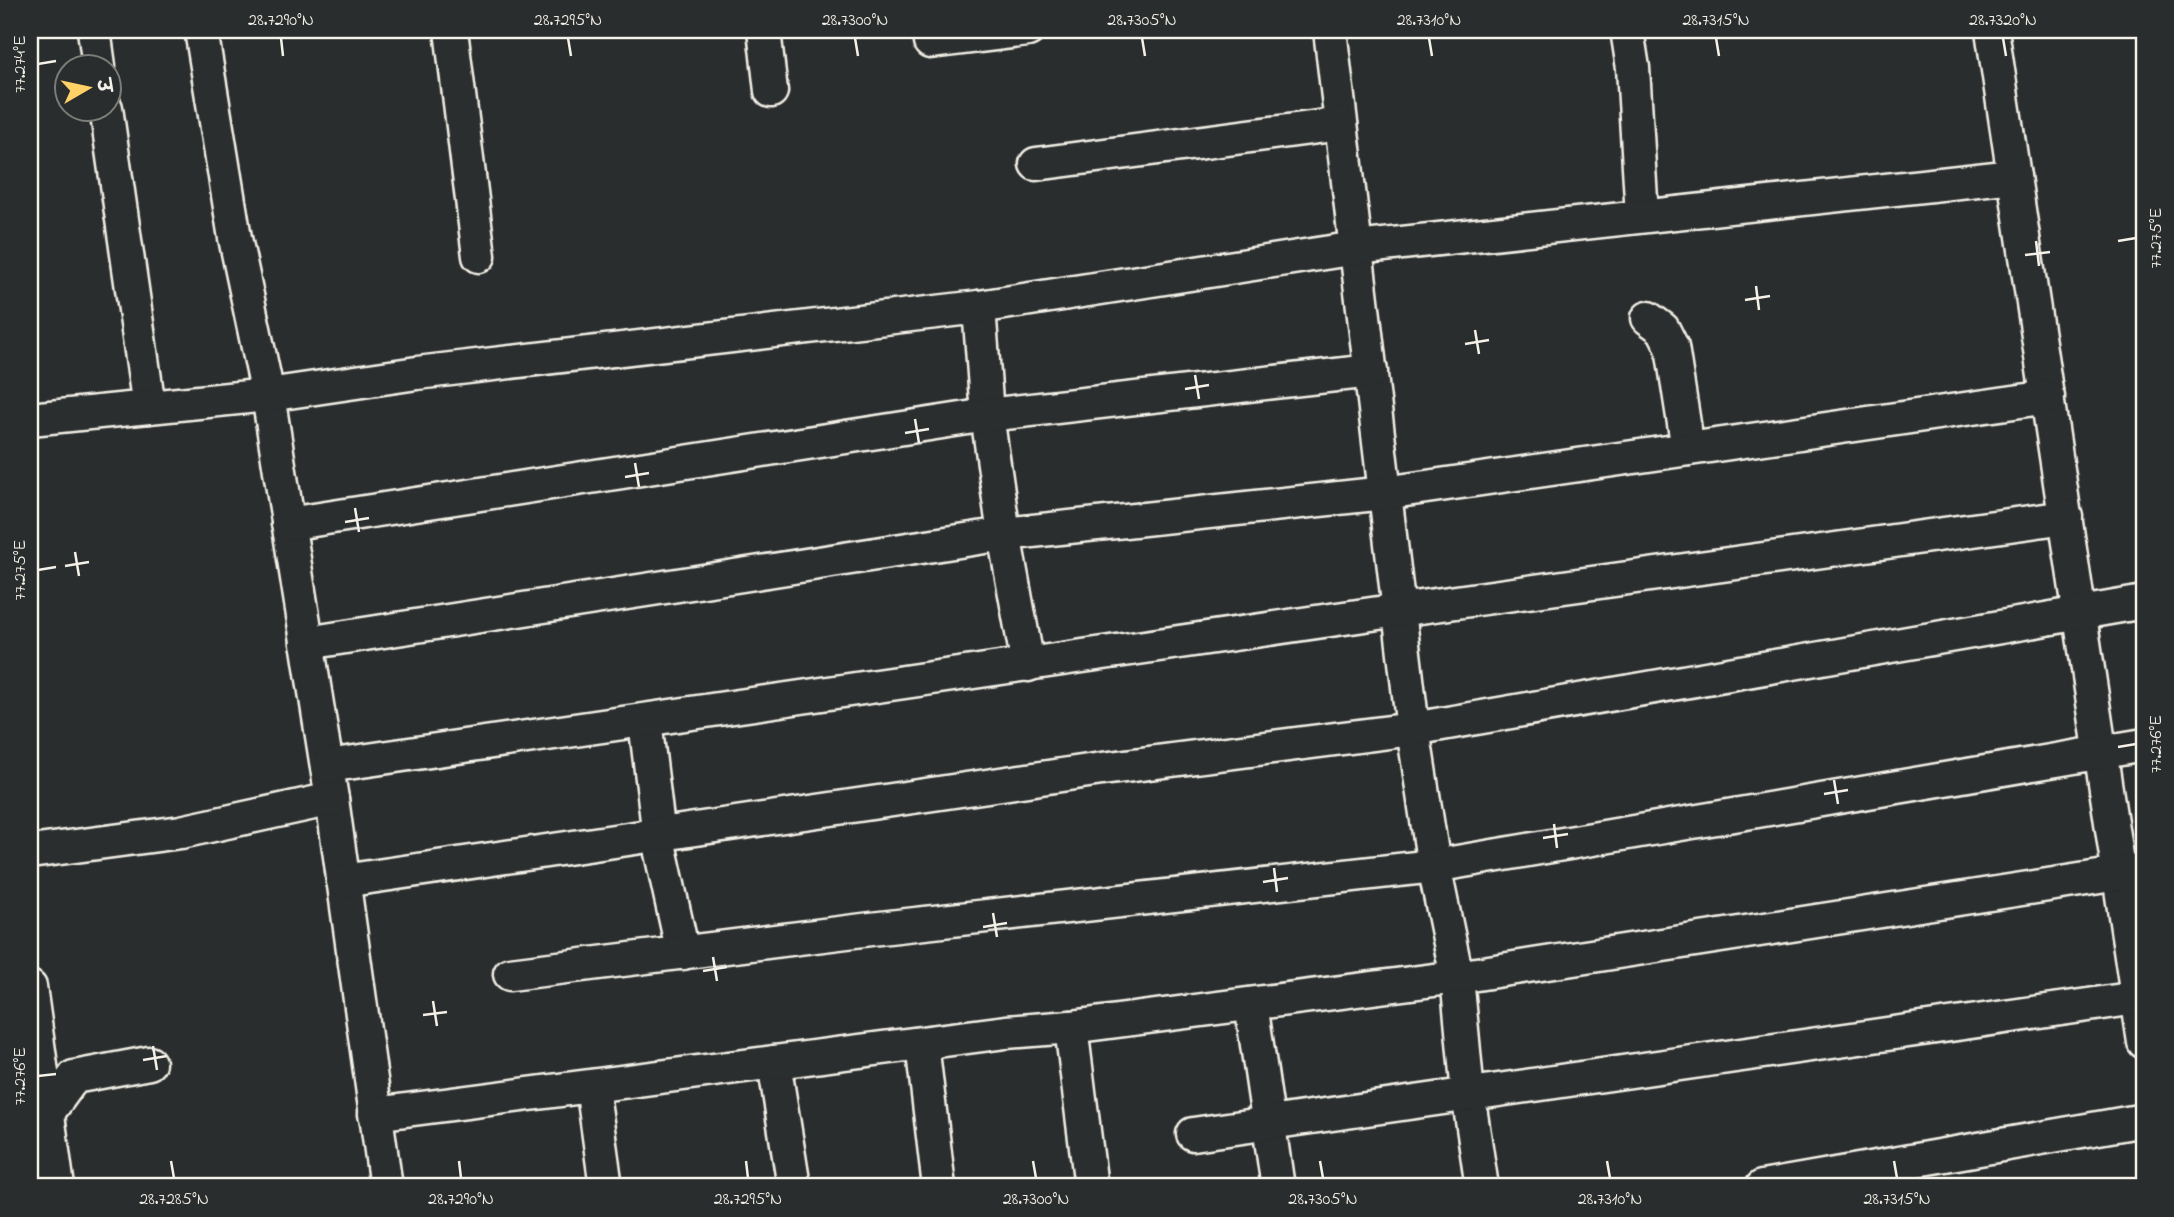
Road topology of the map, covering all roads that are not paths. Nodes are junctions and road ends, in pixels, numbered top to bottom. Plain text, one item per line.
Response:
1 (94, 30) edge
2 (201, 30) edge
3 (451, 30) edge
4 (764, 30) edge
5 (1027, 30) edge
6 (1330, 30) edge
7 (1626, 30) edge
8 (1992, 30) edge
9 (930, 42) dead end
10 (97, 52) edge
11 (771, 91) dead end
12 (108, 122) edge
13 (1341, 124) junction
14 (1036, 164) dead end
15 (2014, 176) junction
16 (1642, 216) junction
17 (1356, 248) junction
18 (479, 256) dead end
19 (979, 307) junction
20 (1648, 318) dead end
21 (1371, 371) junction
22 (268, 395) junction
23 (2048, 397) junction
24 (149, 407) junction
25 (988, 415) junction
26 (30, 419) edge
27 (1688, 449) junction
28 (1385, 493) junction
29 (2066, 517) junction
30 (288, 524) junction
31 (1004, 534) junction
32 (2144, 602) edge
33 (1399, 610) junction
34 (2080, 612) junction
35 (307, 643) junction
36 (1028, 665) junction
37 (645, 721) junction
38 (1413, 729) junction
39 (2144, 745) edge
40 (2101, 751) junction
41 (327, 766) junction
42 (332, 799) junction
43 (658, 834) junction
44 (30, 852) edge
45 (1434, 866) junction
46 (2132, 872) edge
47 (343, 881) junction
48 (683, 953) junction
49 (510, 974) dead end
50 (1457, 977) junction
51 (30, 987) edge
52 (2141, 997) edge
53 (1251, 1004) junction
54 (1071, 1027) junction
55 (2144, 1042) edge
56 (922, 1044) junction
57 (774, 1062) junction
58 (149, 1063) dead end
59 (592, 1086) junction
60 (1468, 1094) junction
61 (39, 1114) edge
62 (375, 1114) junction
63 (2144, 1120) edge
64 (1269, 1123) junction
65 (1193, 1134) dead end
66 (58, 1187) edge
67 (386, 1187) edge
68 (606, 1187) edge
69 (794, 1187) edge
70 (939, 1187) edge
71 (1091, 1187) edge
72 (1279, 1187) edge
73 (1482, 1187) edge
74 (1762, 1187) edge

1 - 10 street
2 - 22 street
3 - 18 street
4 - 11 street
5 - 9 street
6 - 13 street
7 - 16 street
8 - 15 street
12 - 24 street
13 - 14 street
13 - 17 street
15 - 16 street
15 - 23 street
16 - 17 street
17 - 19 street
17 - 21 street
19 - 22 street
19 - 25 street
20 - 27 street
21 - 25 street
21 - 28 street
22 - 24 street
22 - 30 street
23 - 27 street
23 - 29 street
24 - 26 street
25 - 30 street
25 - 31 street
27 - 28 street
28 - 31 street
28 - 33 street
29 - 33 street
29 - 34 street
30 - 35 street
31 - 35 street
31 - 36 street
32 - 34 street
33 - 36 street
33 - 38 street
34 - 38 street
34 - 40 street
35 - 41 street
36 - 37 street
37 - 41 street
37 - 43 street
38 - 43 street
38 - 45 street
39 - 40 street
40 - 45 street
40 - 46 street
41 - 42 street
42 - 44 street
42 - 47 street
43 - 47 street
43 - 48 street
45 - 48 street
45 - 50 street
46 - 50 street
46 - 52 street
47 - 62 street
48 - 49 street
50 - 53 street
50 - 60 street
51 - 61 street
52 - 55 street
52 - 60 street
53 - 54 street
53 - 64 street
54 - 56 street
54 - 71 street
56 - 57 street
56 - 70 street
57 - 59 street
57 - 69 street
58 - 61 street
59 - 62 street
59 - 68 street
60 - 64 street
60 - 73 street
61 - 66 street
62 - 67 street
63 - 74 street
64 - 65 street
64 - 72 street

